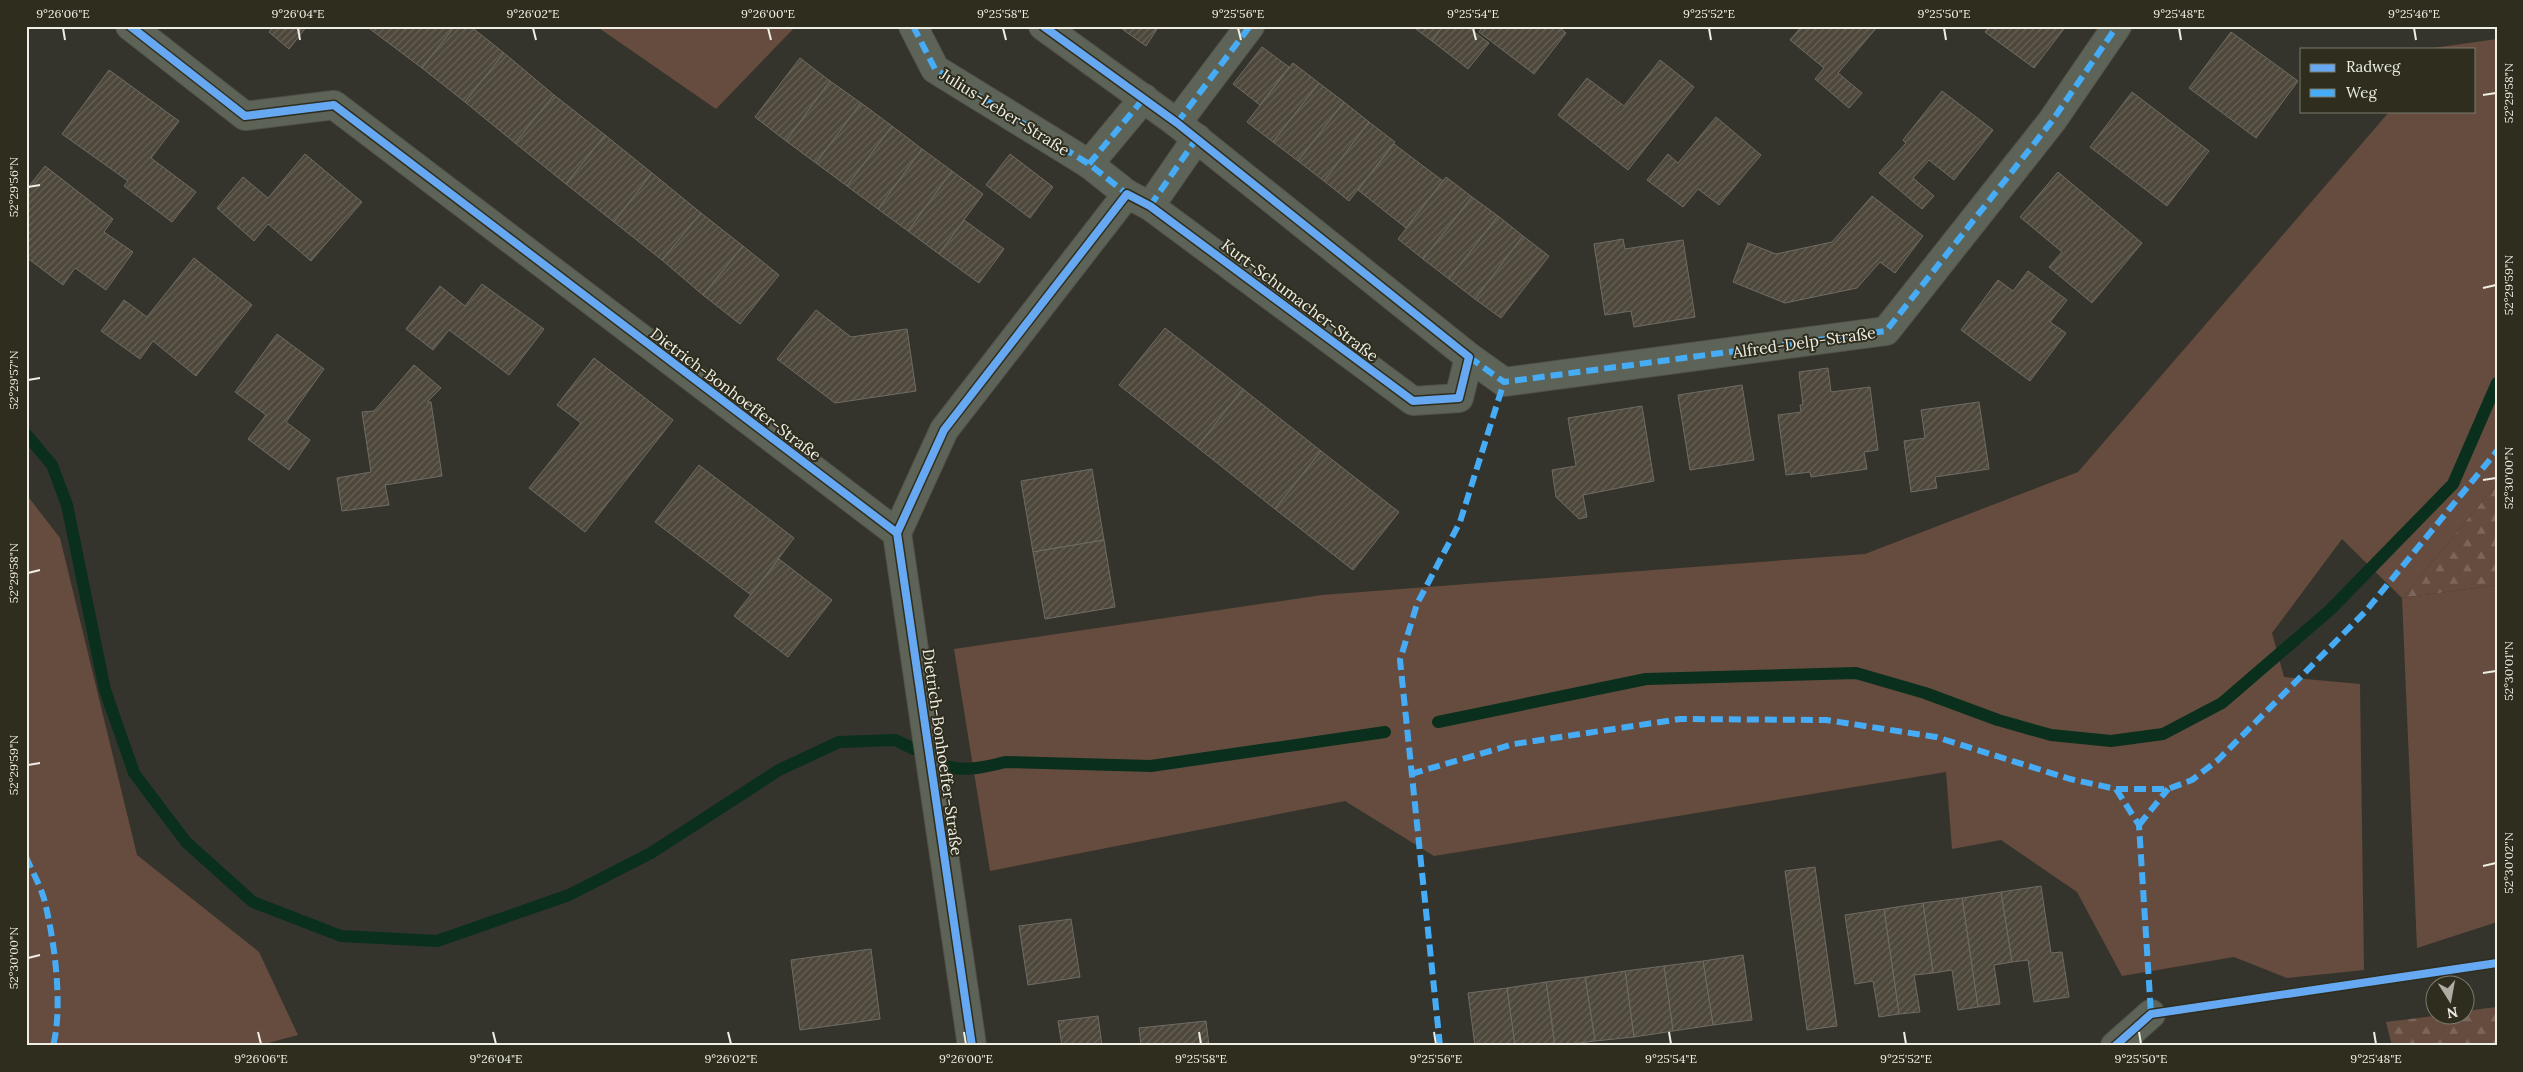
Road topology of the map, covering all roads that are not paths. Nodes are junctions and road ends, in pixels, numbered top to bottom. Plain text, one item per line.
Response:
1 (130, 26) edge
2 (912, 26) edge
3 (1043, 26) edge
4 (1250, 26) edge
5 (2117, 26) edge
6 (1144, 98) junction
7 (1187, 131) junction
8 (1089, 164) junction
9 (1139, 200) junction
10 (1469, 357) junction
11 (897, 533) junction
12 (2151, 1014) dead end
13 (972, 1046) edge
14 (2115, 1046) edge

1 - 11 street, Dietrich-Bonhoeffer-Straße
2 - 8 street, Julius-Leber-Straße
3 - 6 street
4 - 7 street
5 - 10 street, Alfred-Delp-Straße
6 - 7 street
6 - 8 street
7 - 9 street
7 - 10 street
8 - 9 street, Julius-Leber-Straße
9 - 10 street, Kurt-Schumacher-Straße
9 - 11 street
11 - 13 street, Dietrich-Bonhoeffer-Straße
12 - 14 street

